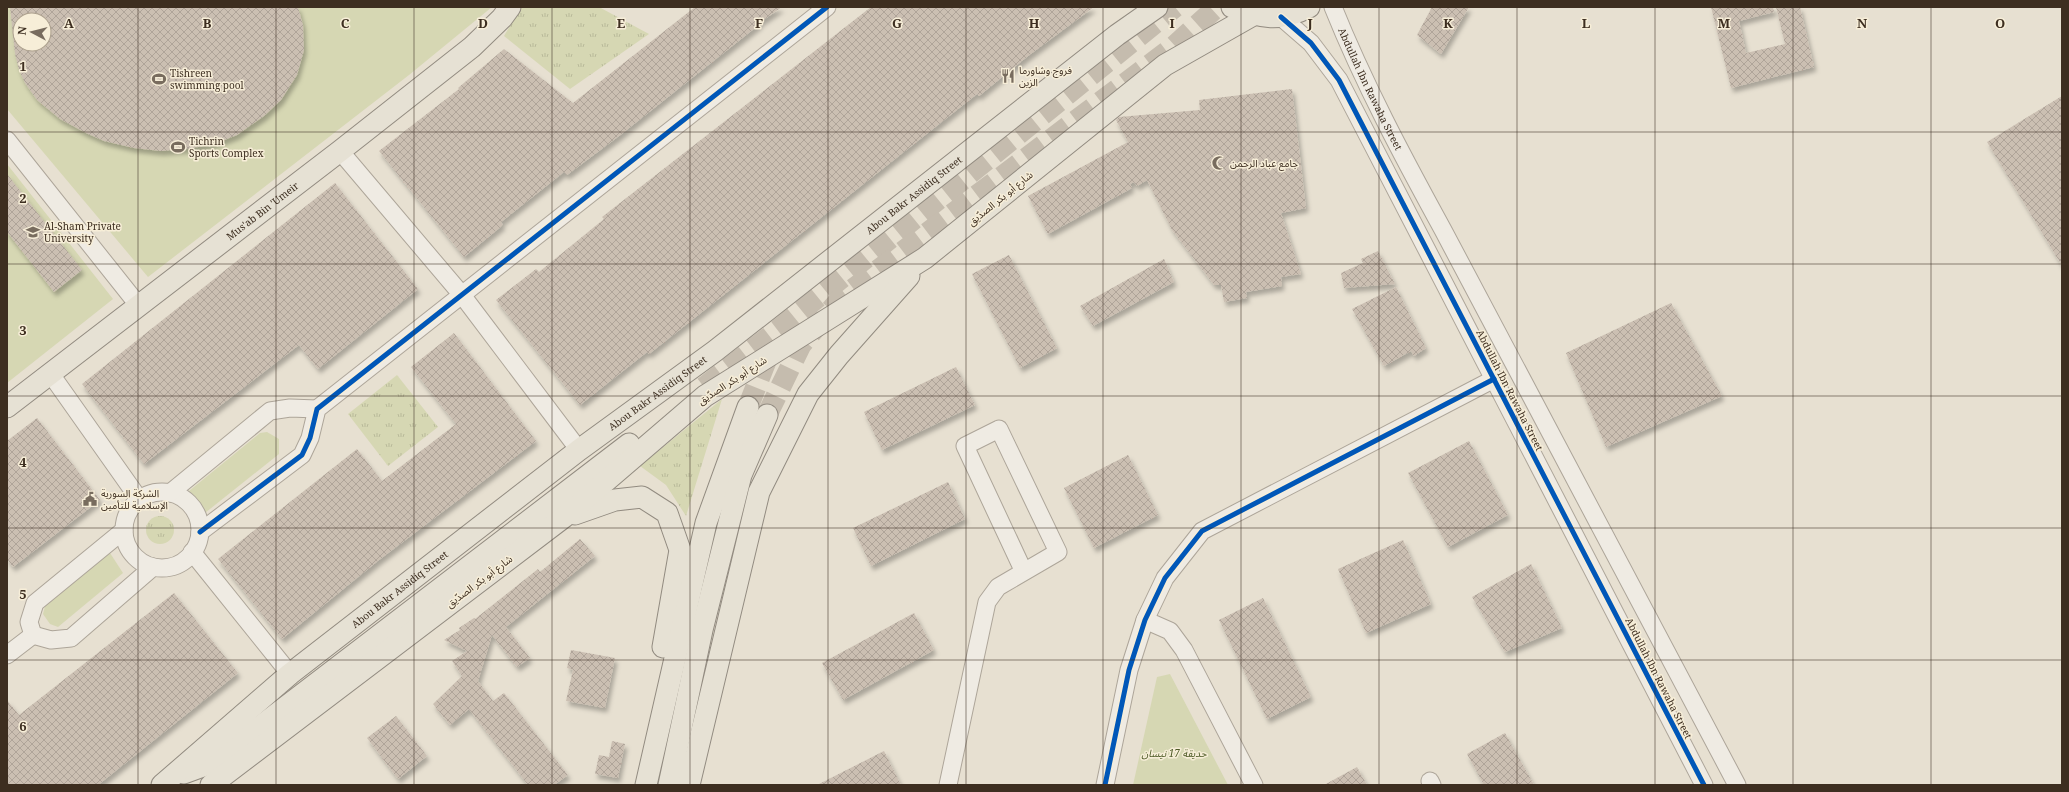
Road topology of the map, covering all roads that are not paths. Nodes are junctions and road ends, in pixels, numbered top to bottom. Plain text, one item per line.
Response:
1 (510, 7) edge
2 (827, 7) edge
3 (1157, 7) edge
4 (1232, 7) edge
5 (1309, 7) edge
6 (1333, 7) edge
7 (1253, 15) junction
8 (1281, 17) junction
9 (7, 140) edge
10 (340, 151) junction
11 (925, 258) junction
12 (462, 295) junction
13 (139, 306) junction
14 (50, 373) junction
15 (1494, 379) junction
16 (704, 387) tunnel mouth
17 (7, 407) edge
18 (748, 408) tunnel mouth
19 (317, 410) junction
20 (767, 415) tunnel mouth
21 (579, 450) junction
22 (170, 493) junction
23 (139, 499) junction
24 (564, 517) junction
25 (124, 530) junction
26 (200, 532) junction
27 (192, 552) junction
28 (153, 567) junction
29 (1024, 570) junction
30 (1145, 620) junction
31 (33, 635) junction
32 (7, 655) edge
33 (290, 674) junction
34 (167, 781) edge
35 (211, 785) edge
36 (634, 785) edge
37 (646, 785) edge
38 (669, 785) edge
39 (690, 785) edge
40 (948, 785) edge
41 (1105, 785) edge
42 (1254, 785) edge
43 (1704, 785) edge
44 (1737, 785) edge

1 - 10 main road, Mus'ab Bin 'Umeir
2 - 12 street
3 - 21 main road, Abou Bakr Assidiq Street
4 - 7 main road
5 - 8 main road
6 - 44 street, Abdullah Ibn Rawaha Street
7 - 8 main road
7 - 11 main road, شارع أبو بكر الصدّيق
8 - 15 street, Abdullah Ibn Rawaha Street
9 - 13 street
10 - 12 street
10 - 13 main road, Mus'ab Bin 'Umeir
11 - 24 main road, شارع أبو بكر الصدّيق
11 - 39 main road
12 - 19 street
12 - 21 street
13 - 14 main road, Mus'ab Bin 'Umeir
14 - 17 main road, Mus'ab Bin 'Umeir
14 - 23 street
15 - 30 street
15 - 43 street, Abdullah Ibn Rawaha Street
16 - 34 main road
18 - 37 main road
19 - 22 street
19 - 26 street
20 - 38 main road
21 - 33 main road, Abou Bakr Assidiq Street
22 - 23 street
22 - 26 street
23 - 25 street
24 - 35 main road, شارع أبو بكر الصدّيق
24 - 36 main road
25 - 28 street
25 - 31 street
26 - 27 street
27 - 28 street
27 - 33 street
28 - 31 street
29 - 29 street
29 - 40 street
30 - 41 street
30 - 42 street
31 - 32 street
33 - 34 main road, Abou Bakr Assidiq Street

